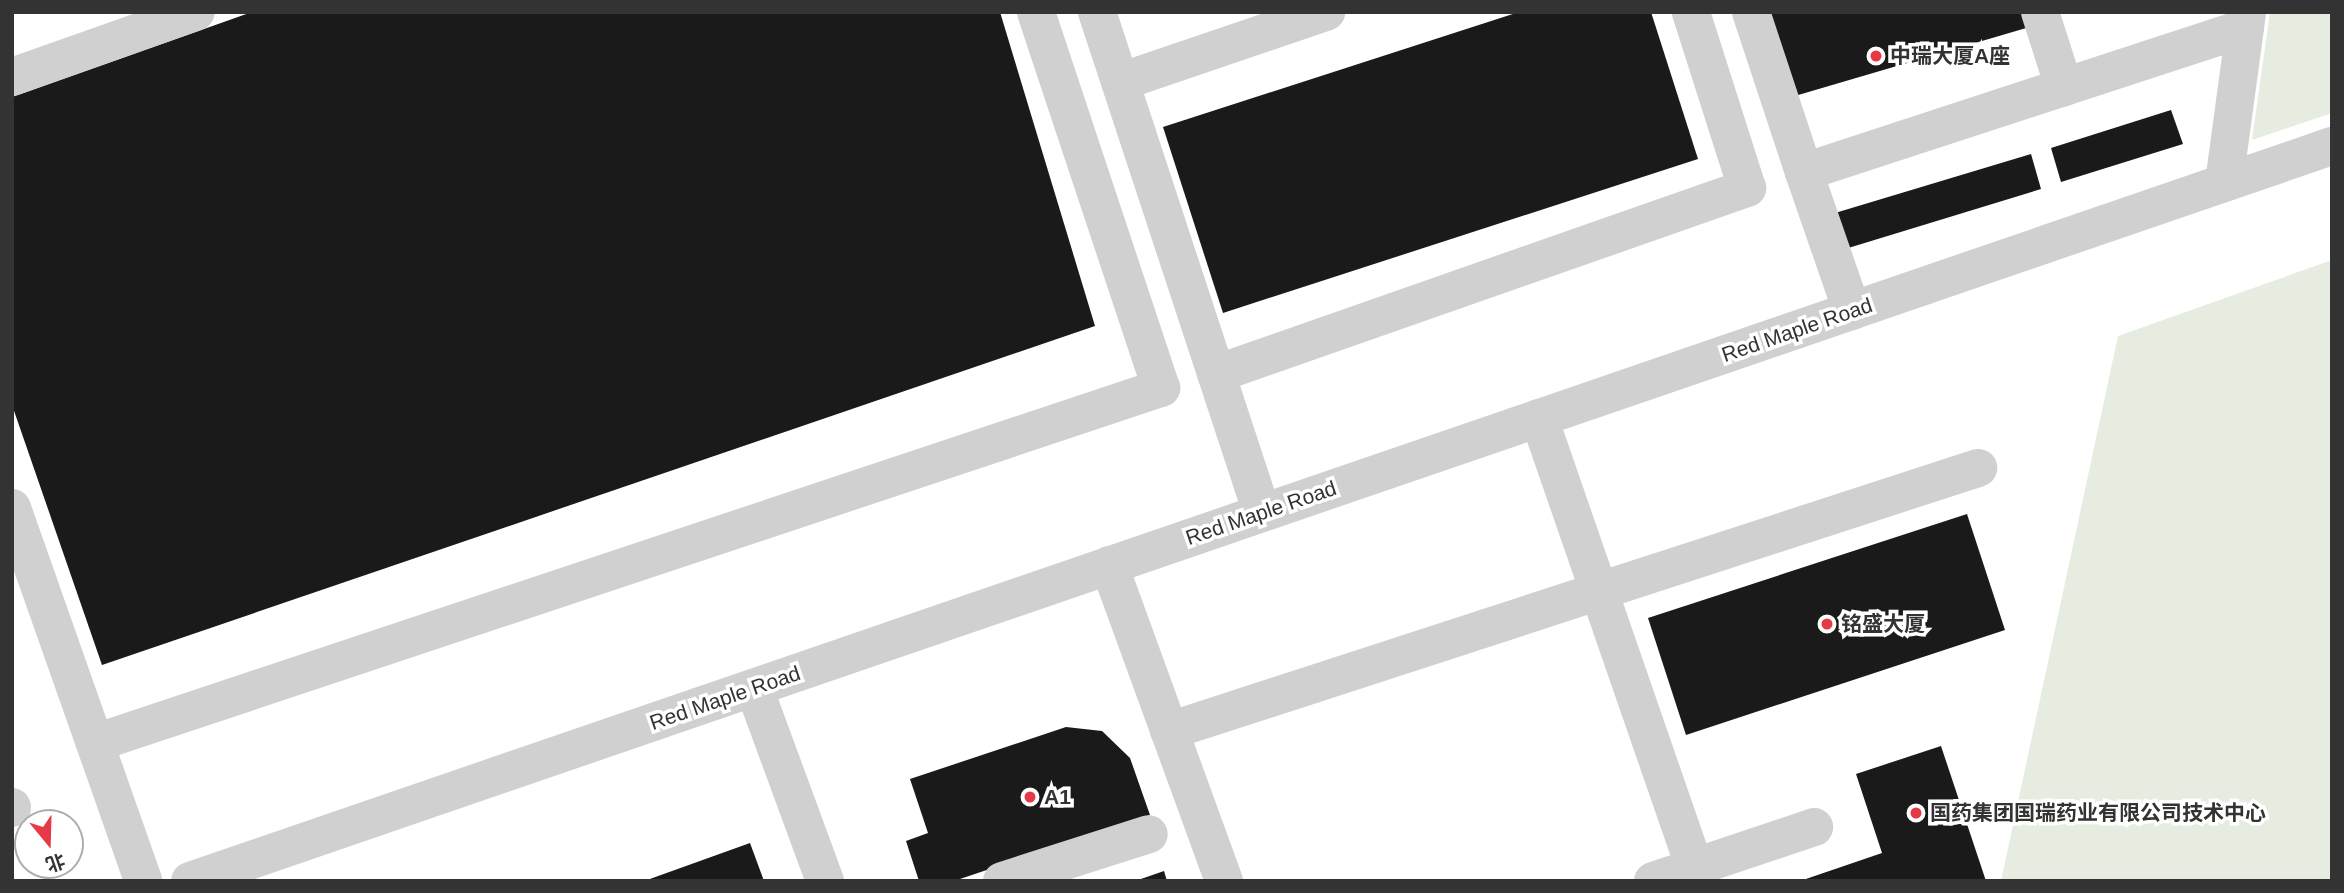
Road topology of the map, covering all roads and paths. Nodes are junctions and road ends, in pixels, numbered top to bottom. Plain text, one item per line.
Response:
1 (196, 12) edge
2 (1036, 12) edge
3 (1097, 12) edge
4 (1326, 12) edge
5 (1691, 12) edge
6 (1751, 12) edge
7 (2040, 12) edge
8 (2246, 20) edge
9 (12, 77) edge
10 (1120, 82) junction
11 (2064, 87) junction
12 (2332, 146) edge
13 (1804, 172) junction
14 (2224, 183) junction
15 (1852, 311) junction
16 (1216, 374) junction
17 (1539, 418) junction
18 (1978, 468) dead end
19 (12, 508) edge
20 (1262, 513) junction
21 (1109, 565) junction
22 (1600, 593) junction
23 (754, 688) junction
24 (1169, 731) junction
25 (95, 743) junction
26 (1814, 827) dead end
27 (1149, 834) dead end
28 (259, 870) edge
29 (1696, 874) edge
30 (144, 881) edge
31 (190, 881) edge
32 (825, 881) edge
33 (1002, 881) edge
34 (1224, 881) edge
35 (1653, 881) edge

1 - 9 street
2 - 25 street
3 - 10 street
4 - 10 street
5 - 16 street
6 - 13 street
7 - 11 street
8 - 11 street
8 - 14 street
10 - 16 street
11 - 13 street
12 - 14 street, Red Maple Road
13 - 15 street
14 - 15 street, Red Maple Road
15 - 17 street, Red Maple Road
16 - 20 street
17 - 20 street, Red Maple Road
17 - 22 street
18 - 22 street
19 - 25 street
20 - 21 street, Red Maple Road
21 - 23 street, Red Maple Road
21 - 24 street
22 - 24 street
22 - 29 street
23 - 28 street, Red Maple Road
23 - 32 street
24 - 34 street
25 - 30 street
26 - 29 street
27 - 33 street
28 - 31 street, Red Maple Road
29 - 35 street

